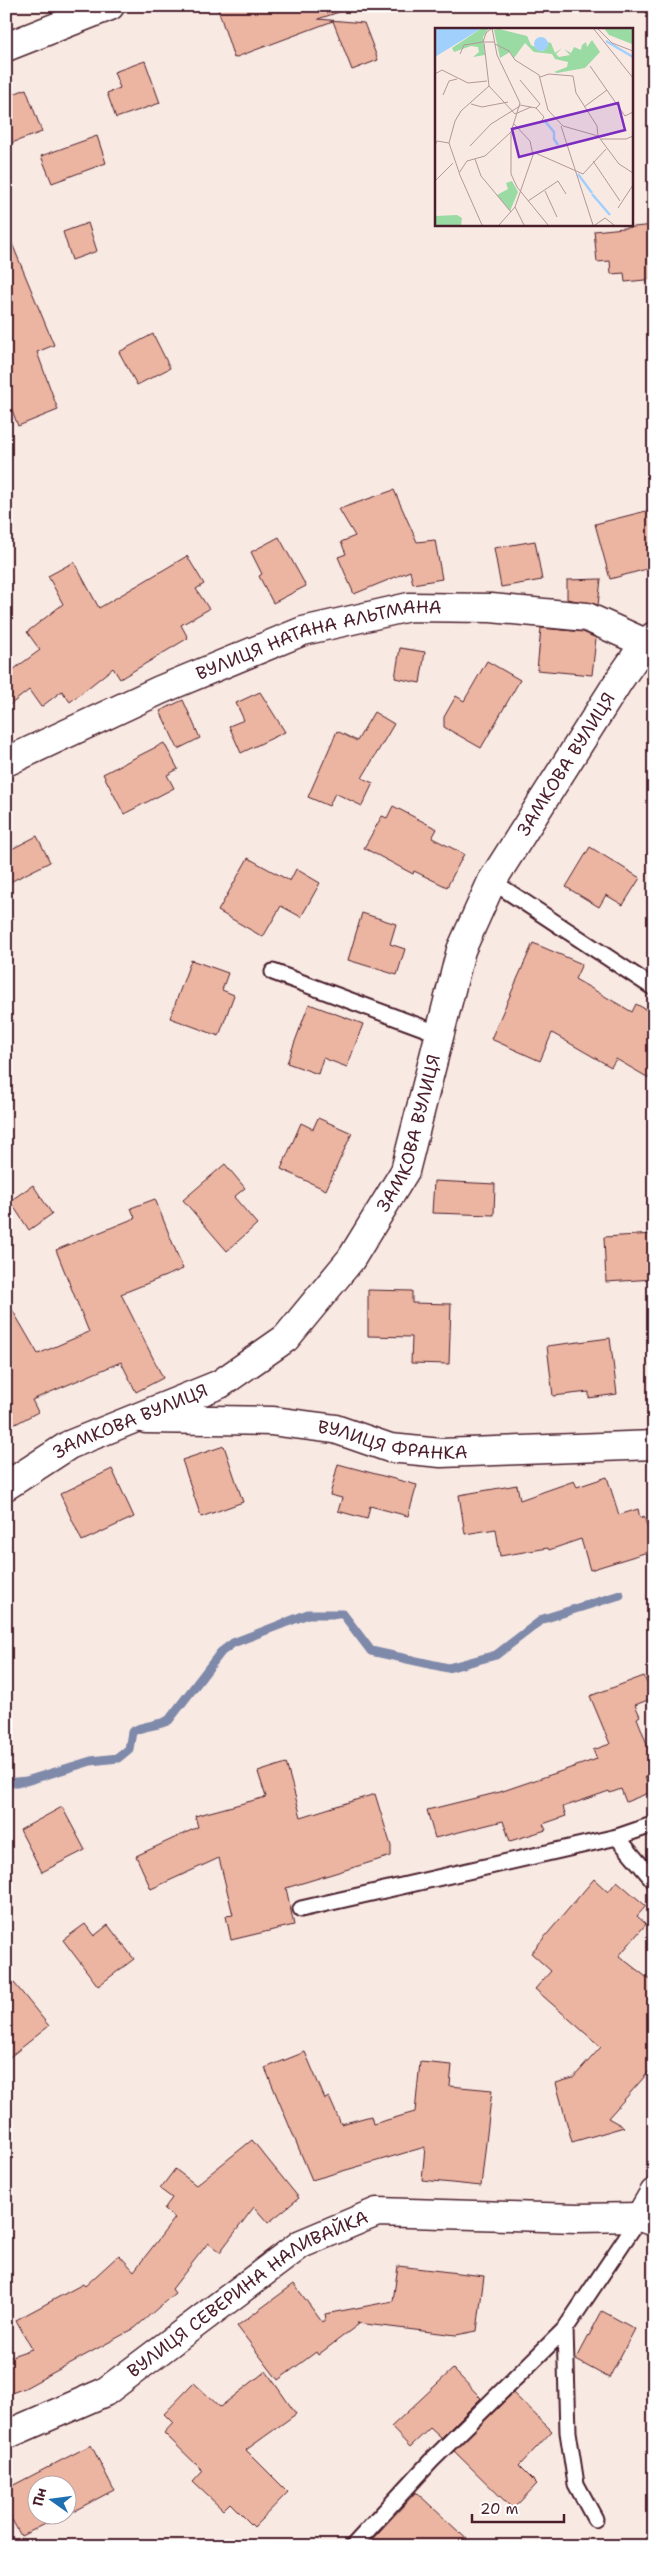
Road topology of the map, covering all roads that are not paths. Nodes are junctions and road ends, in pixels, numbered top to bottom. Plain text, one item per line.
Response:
1 (110, 6) edge
2 (6, 47) edge
3 (650, 640) edge
4 (6, 762) edge
5 (492, 881) junction
6 (273, 972) dead end
7 (654, 988) edge
8 (440, 1034) junction
9 (132, 1418) junction
10 (654, 1445) edge
11 (6, 1486) edge
12 (652, 1825) dead end
13 (617, 1837) junction
14 (654, 1881) edge
15 (301, 1909) dead end
16 (654, 2193) edge
17 (647, 2220) edge
18 (565, 2329) junction
19 (6, 2435) edge
20 (595, 2519) dead end
21 (353, 2546) edge

1 - 2 street
3 - 4 street, ВУЛИЦЯ НАТАНА АЛЬТМАНА
3 - 5 street, ЗАМКОВА ВУЛИЦЯ
5 - 7 lane
5 - 8 street, ЗАМКОВА ВУЛИЦЯ
6 - 8 lane
8 - 9 street, ЗАМКОВА ВУЛИЦЯ
9 - 10 street, ВУЛИЦЯ ФРАНКА
9 - 11 street, ЗАМКОВА ВУЛИЦЯ
12 - 13 lane
13 - 14 lane
13 - 15 lane
16 - 17 street
17 - 18 lane
17 - 19 street, ВУЛИЦЯ СЕВЕРИНА НАЛИВАЙКА
18 - 20 lane
18 - 21 lane

